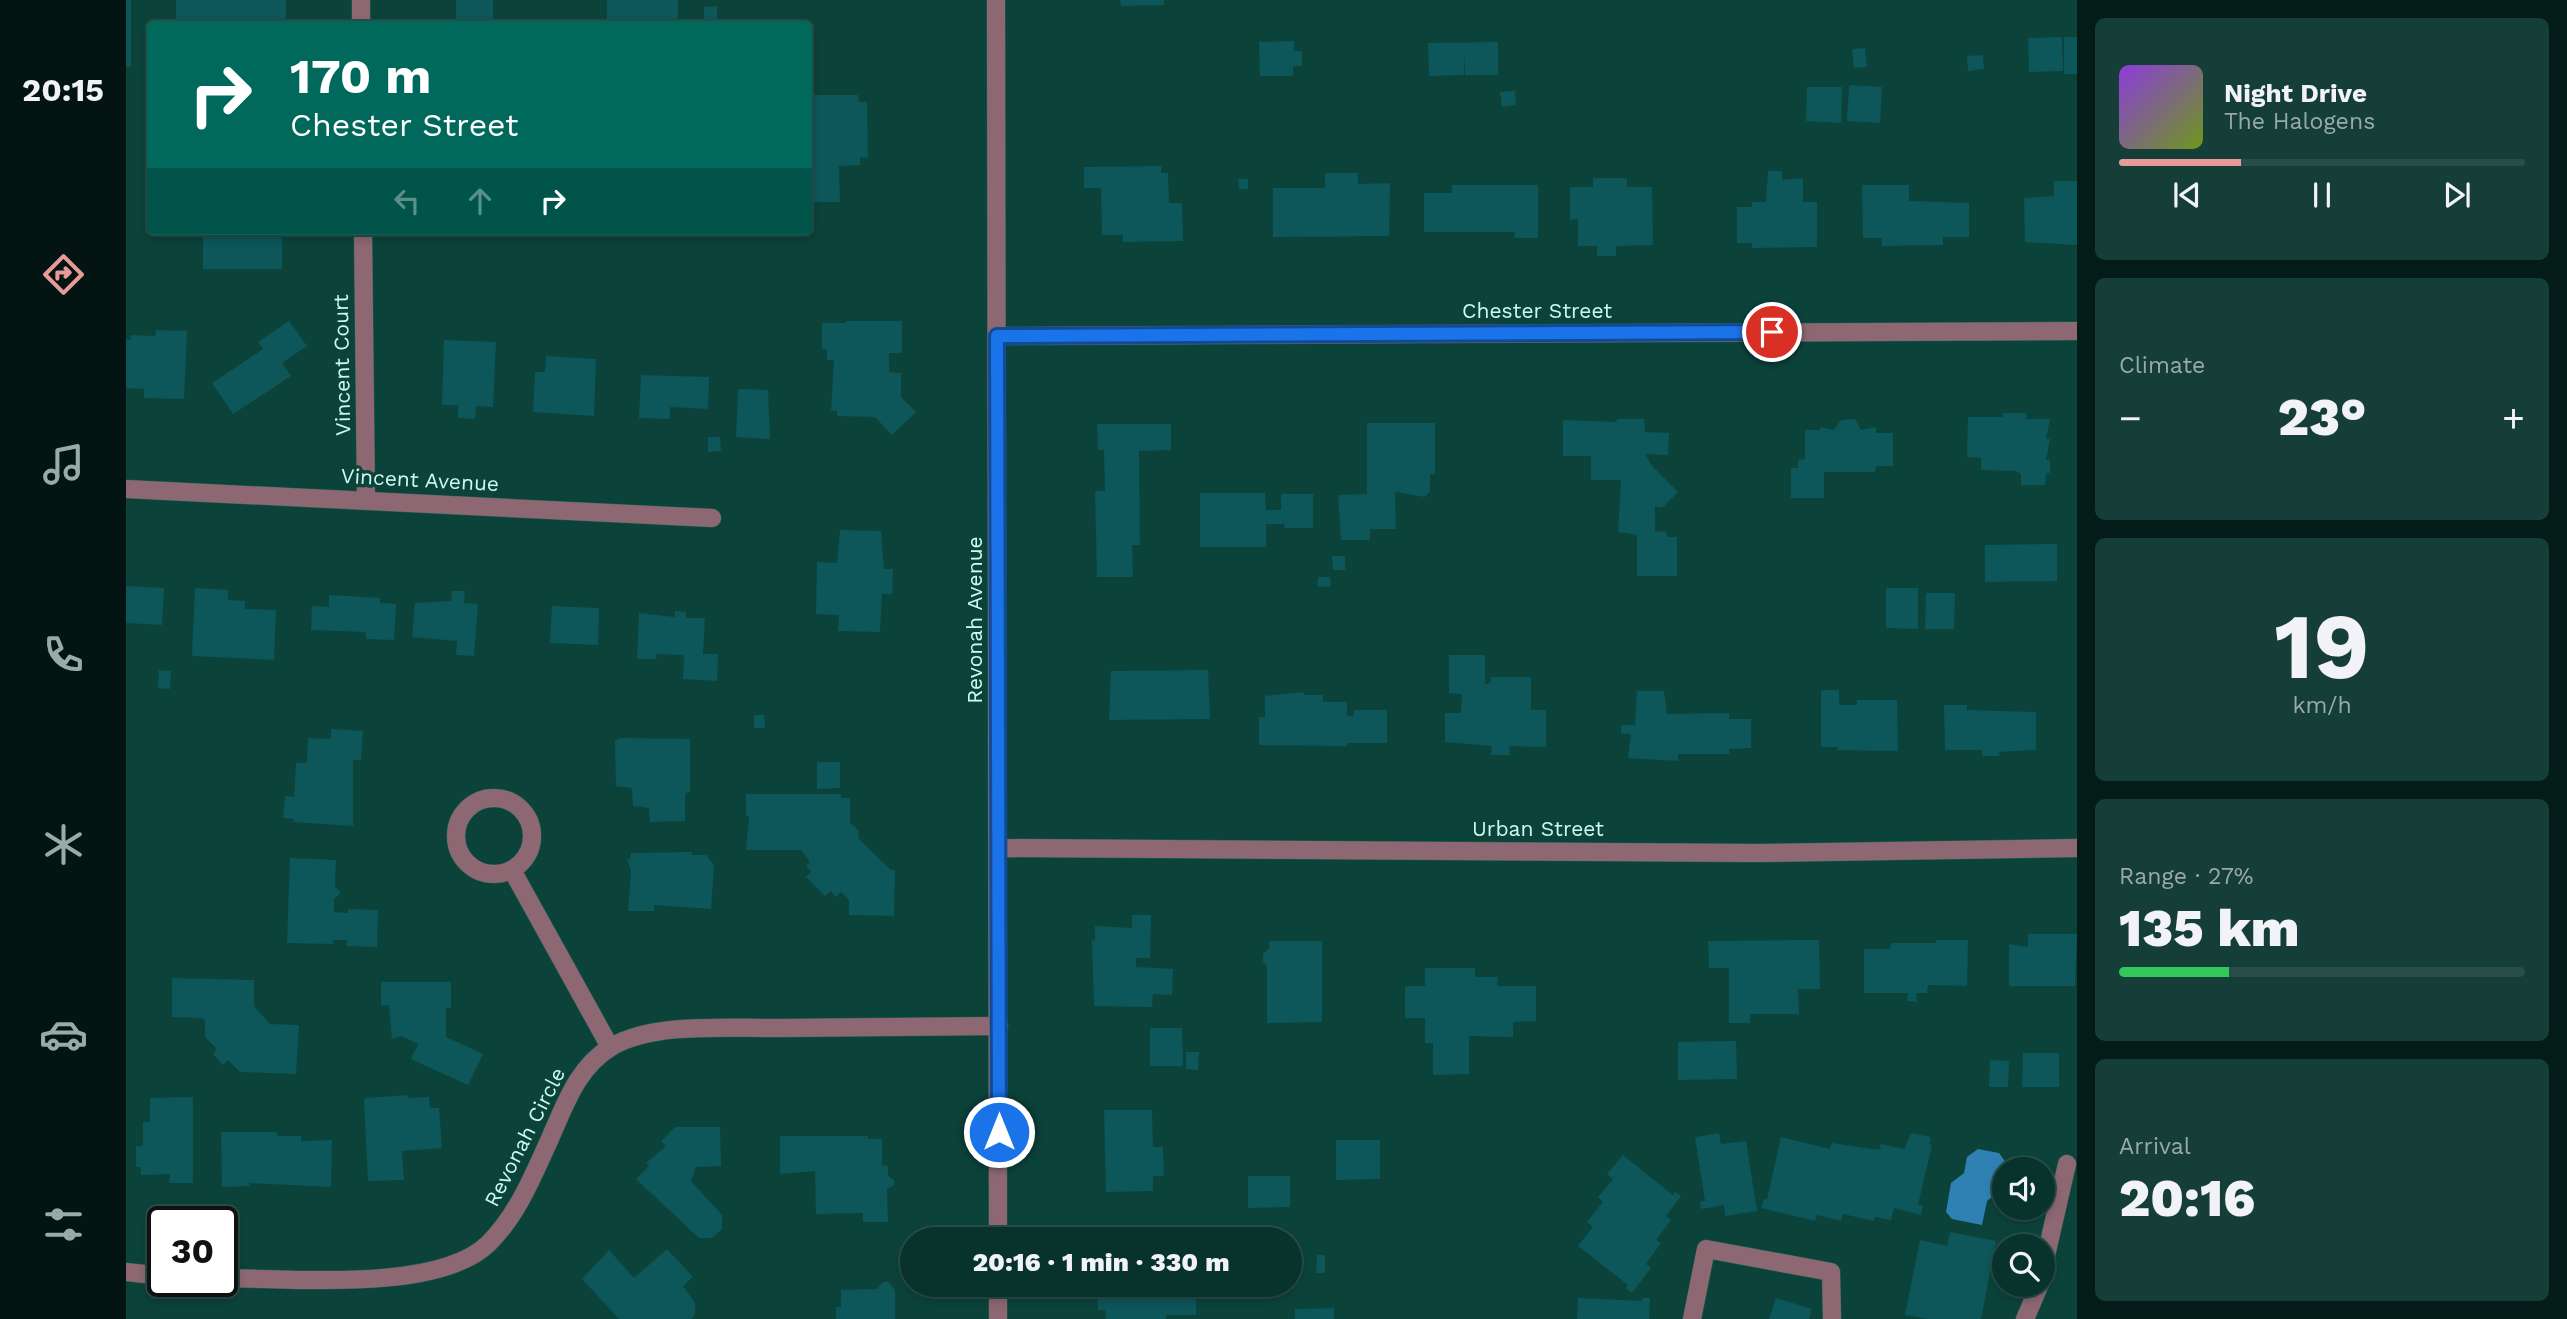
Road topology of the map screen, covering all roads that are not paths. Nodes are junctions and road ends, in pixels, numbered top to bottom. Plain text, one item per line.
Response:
1 (361, 0) edge
2 (996, 0) edge
3 (361, 21) edge
4 (363, 235) edge
5 (2077, 331) edge
6 (997, 336) junction
7 (126, 489) edge
8 (366, 499) junction
9 (712, 518) dead end
10 (998, 848) junction
11 (2077, 848) edge
12 (512, 870) junction
13 (999, 1026) junction
14 (610, 1048) junction
15 (2067, 1164) dead end
16 (998, 1227) edge
17 (2051, 1234) edge
18 (126, 1272) edge
19 (147, 1274) edge
20 (238, 1278) edge
21 (998, 1297) edge
22 (2034, 1297) edge
23 (998, 1319) edge
24 (1692, 1319) edge
25 (1832, 1319) edge
26 (2025, 1319) edge

1 - 3 street
2 - 6 street, Revonah Avenue
4 - 8 street, Vincent Court
5 - 6 street, Chester Street
6 - 10 street, Revonah Avenue
7 - 8 street, Vincent Avenue
8 - 9 street, Vincent Avenue
10 - 11 street, Urban Street
10 - 13 street, Revonah Avenue
12 - 12 street
12 - 14 street
13 - 14 street, Revonah Circle
13 - 16 street, Revonah Avenue
14 - 20 street, Revonah Circle
15 - 17 street
18 - 19 street
21 - 23 street
22 - 26 street
24 - 25 street

